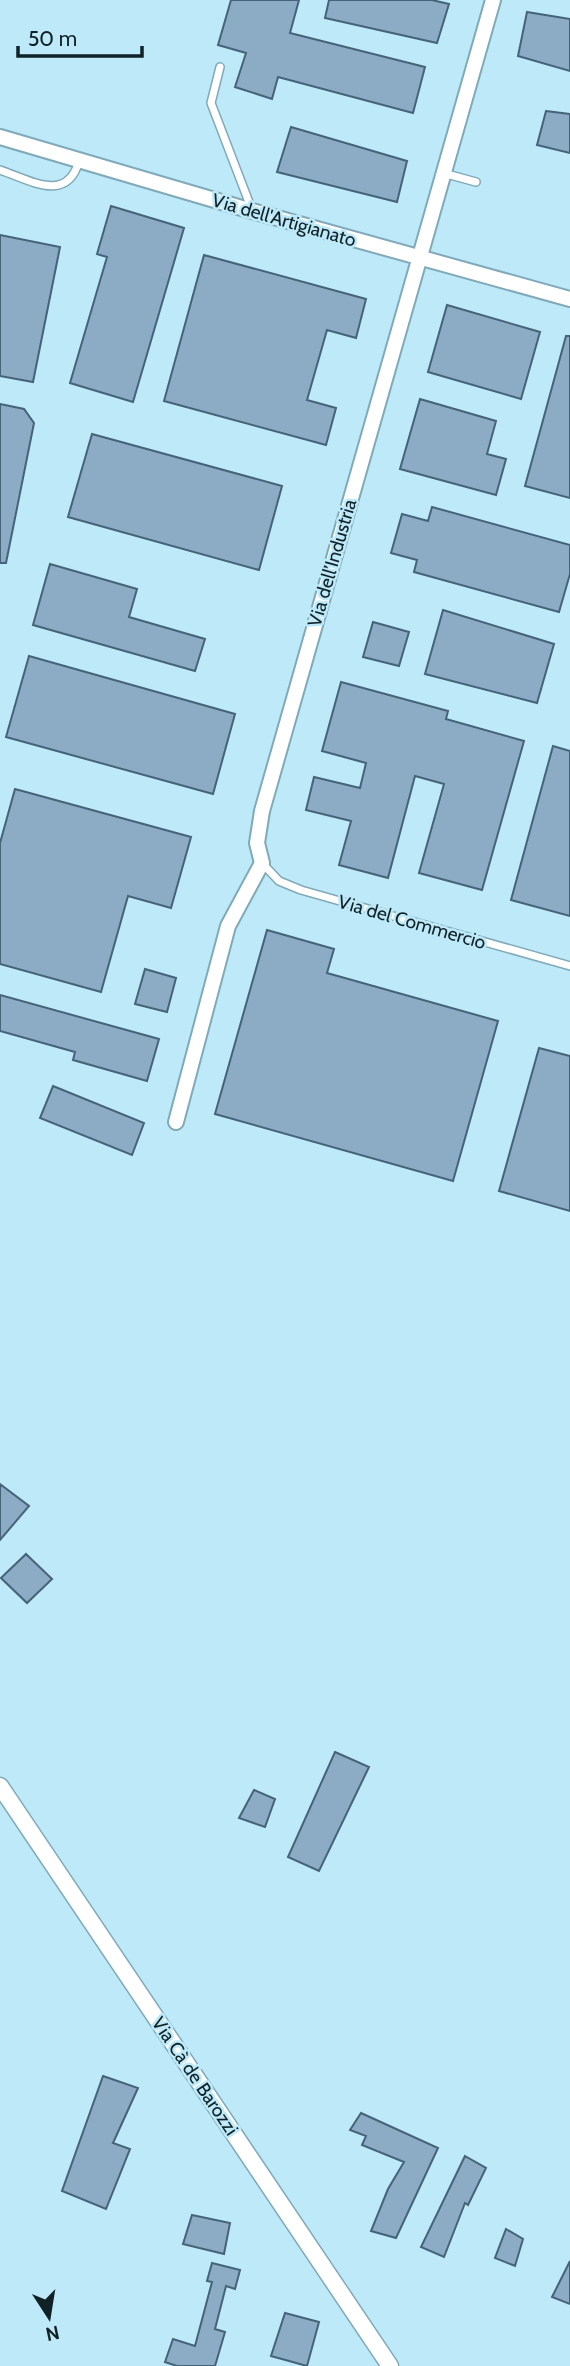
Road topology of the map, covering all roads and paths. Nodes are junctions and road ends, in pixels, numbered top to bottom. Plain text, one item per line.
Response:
1 (493, 0) edge
2 (220, 67) dead end
3 (0, 137) edge
4 (79, 161) junction
5 (0, 170) edge
6 (443, 173) junction
7 (476, 182) dead end
8 (252, 211) junction
9 (419, 258) junction
10 (570, 299) edge
11 (262, 863) junction
12 (570, 966) edge
13 (176, 1122) dead end
14 (0, 1786) edge
15 (390, 2366) edge

1 - 6 street, Via dell’Industria
2 - 8 lane
3 - 4 street, Via dell'Artigianato
4 - 5 lane
4 - 8 street, Via dell'Artigianato
6 - 7 lane
6 - 9 street, Via dell’Industria
8 - 9 street, Via dell'Artigianato
9 - 10 street, Via dell'Artigianato
9 - 11 street, Via dell’Industria
11 - 12 lane, Via del Commercio
11 - 13 street
14 - 15 street, Via Cà de Barozzi

